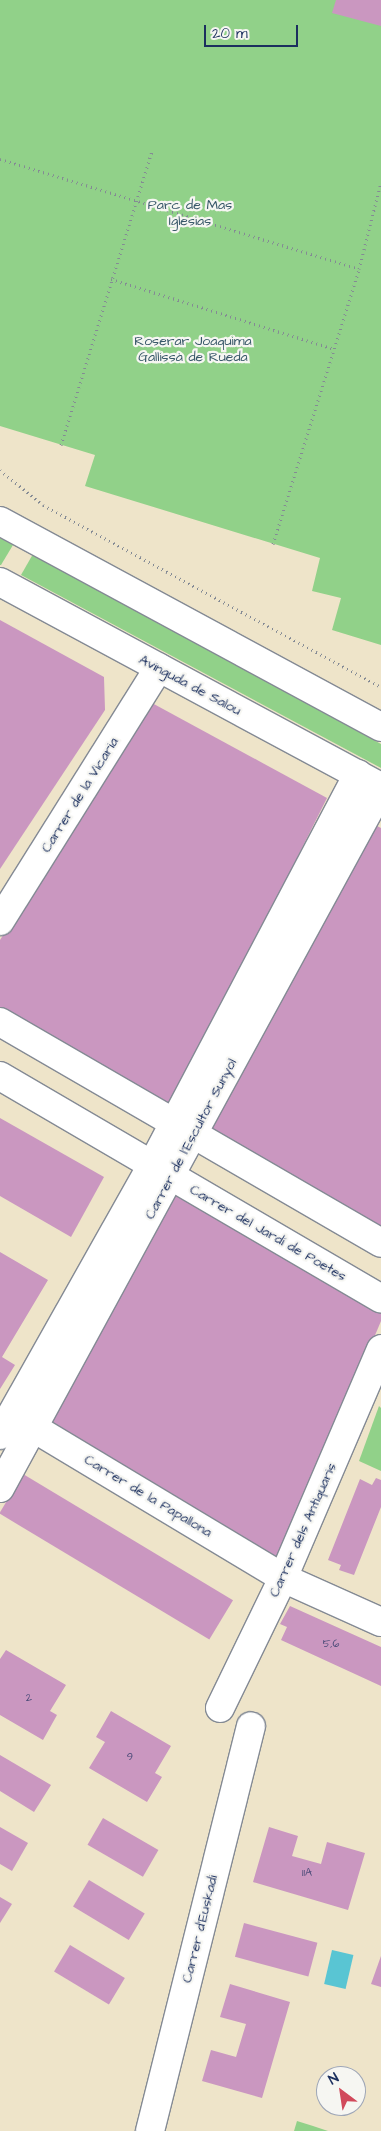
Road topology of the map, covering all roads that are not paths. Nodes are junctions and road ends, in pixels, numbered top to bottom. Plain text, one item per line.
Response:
1 (0, 521) edge
2 (0, 582) edge
3 (159, 668) junction
4 (381, 727) edge
5 (373, 783) edge
6 (0, 921) edge
7 (0, 1022) edge
8 (0, 1076) edge
9 (184, 1129) junction
10 (161, 1170) junction
11 (381, 1243) edge
12 (381, 1299) edge
13 (380, 1357) edge
14 (15, 1426) edge
15 (0, 1488) edge
16 (283, 1578) junction
17 (381, 1622) edge
18 (220, 1708) dead end
19 (250, 1726) dead end
20 (150, 2131) edge

1 - 4 street
2 - 3 street, Avinguda de Salou
3 - 5 street, Avinguda de Salou
3 - 6 street, Carrer de la Vicaria
5 - 9 street, Carrer de l'Escultor Sunyol
7 - 9 street
8 - 10 street, Carrer del Jardí de Poetes
9 - 10 street, Carrer de l'Escultor Sunyol
9 - 11 street
10 - 12 street, Carrer del Jardí de Poetes
10 - 14 street, Carrer de l'Escultor Sunyol
13 - 16 street, Carrer dels Antiquaris
14 - 15 street, Carrer de l'Escultor Sunyol
14 - 16 street, Carrer de la Papallona
16 - 17 street, Carrer de la Papallona
16 - 18 street, Carrer dels Antiquaris
19 - 20 street, Carrer d'Euskadi

